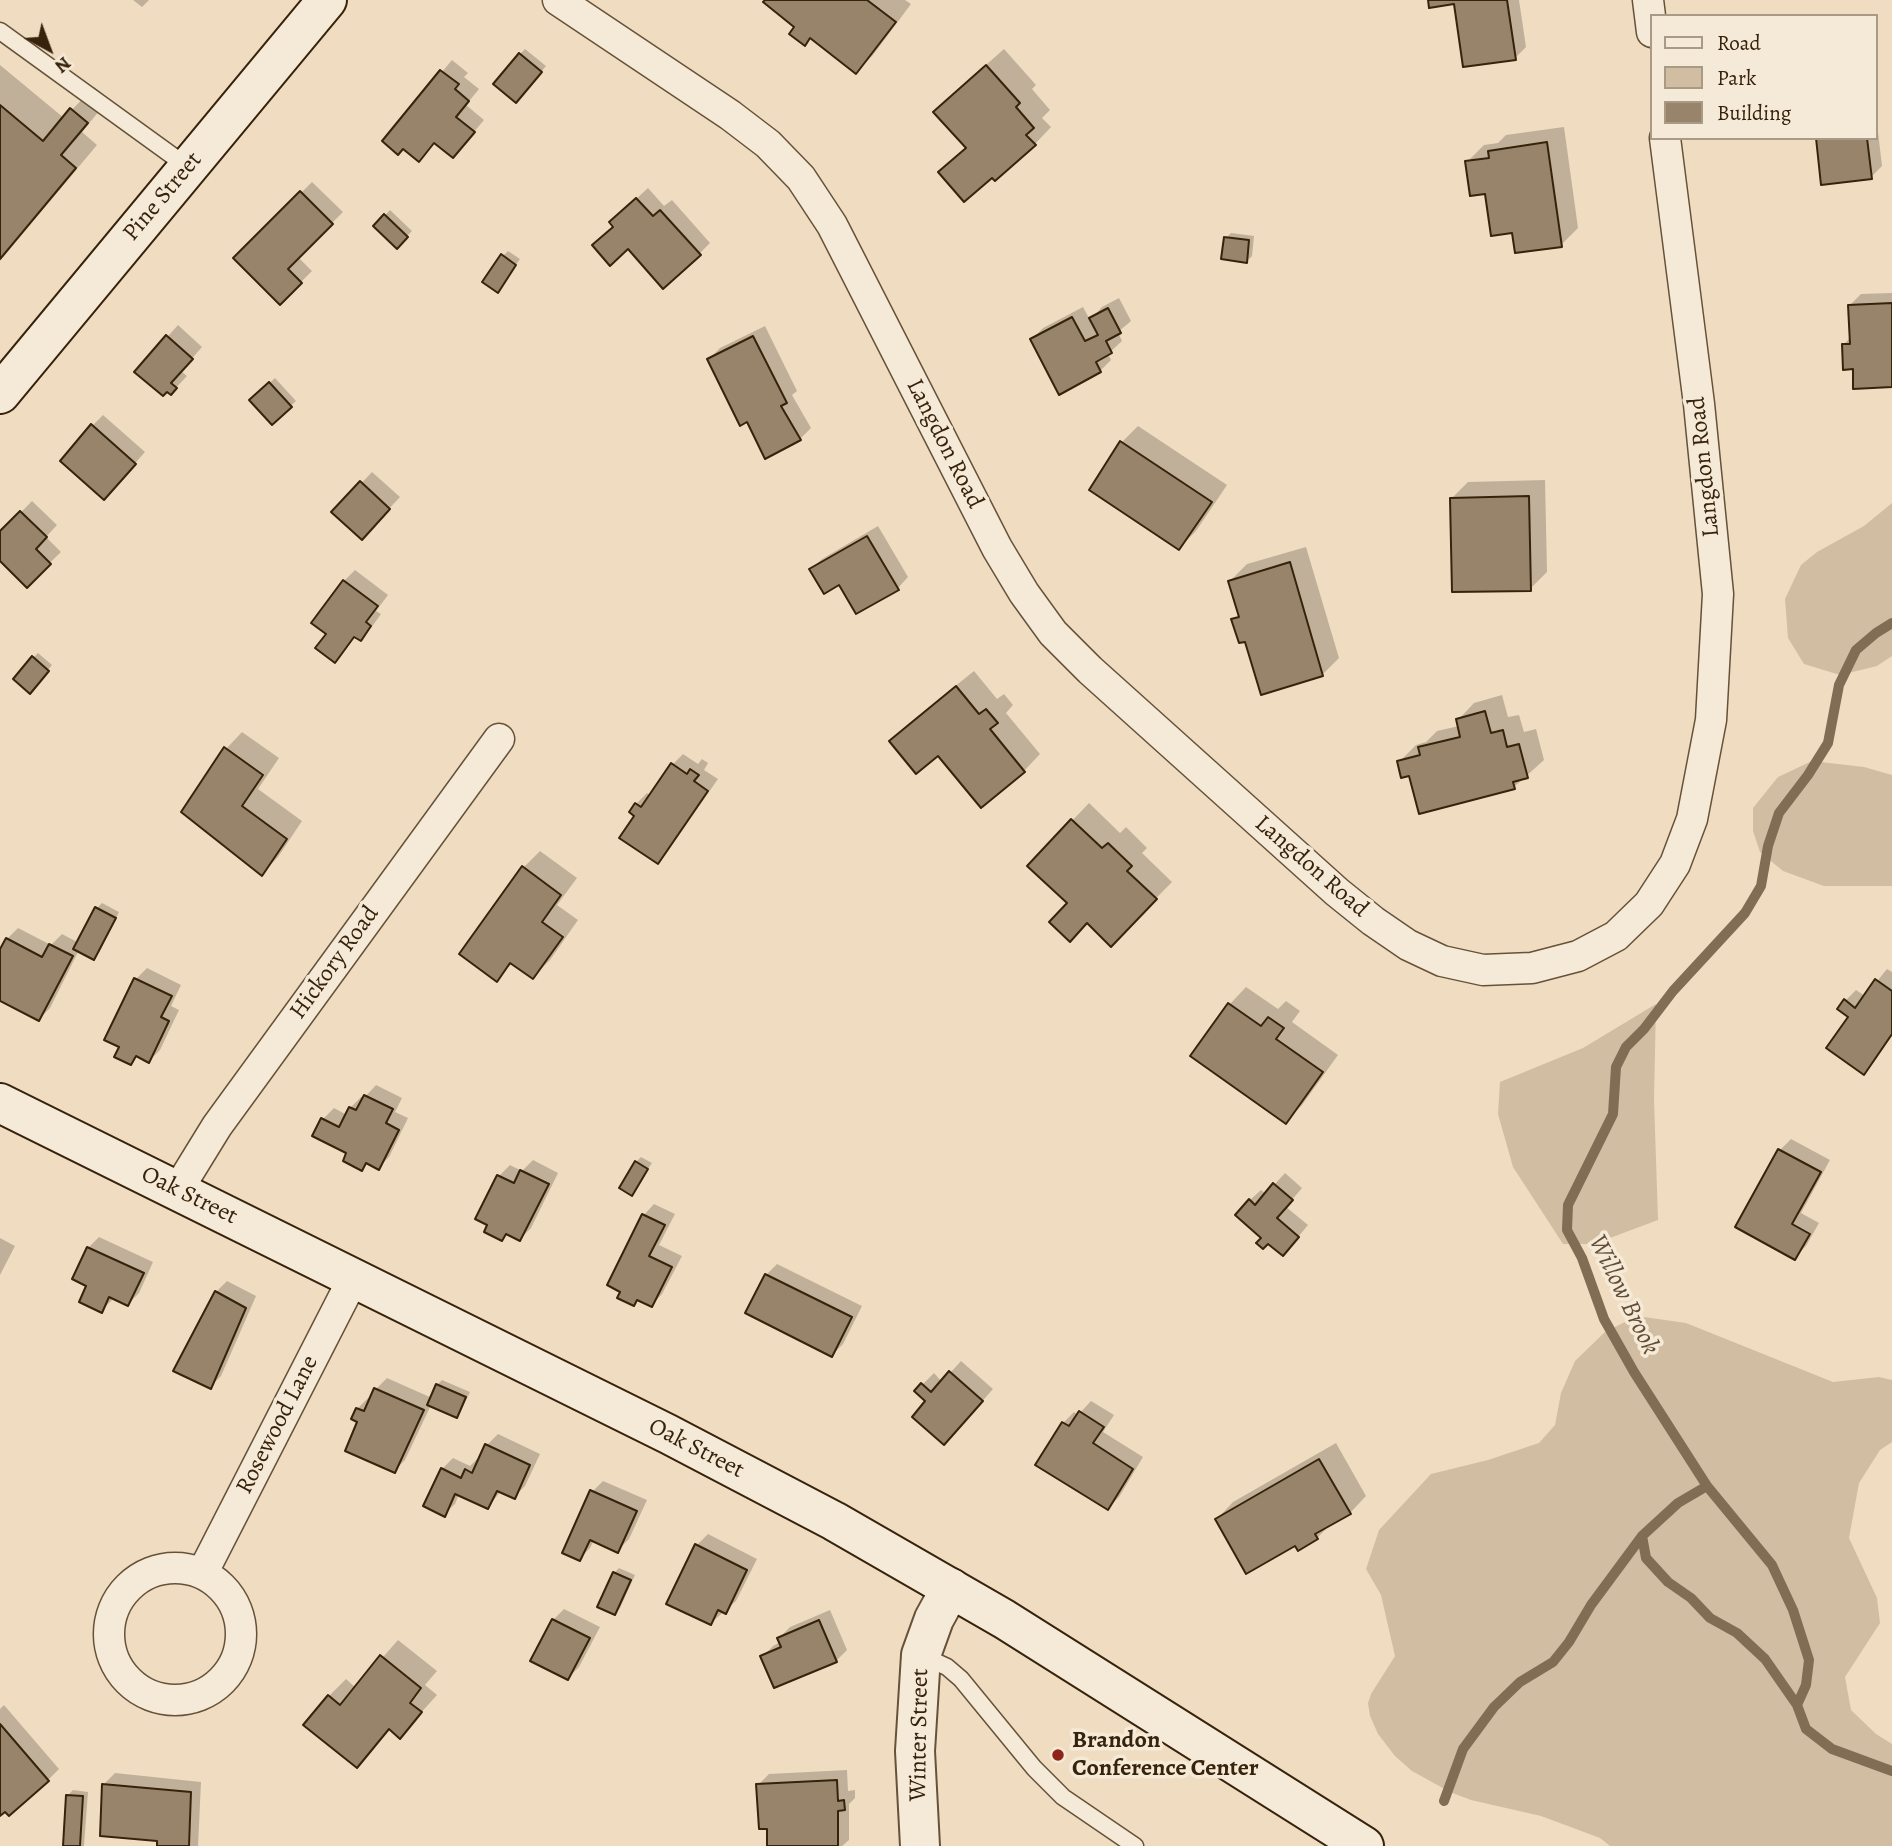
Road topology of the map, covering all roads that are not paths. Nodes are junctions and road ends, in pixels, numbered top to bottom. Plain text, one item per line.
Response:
1 (327, 0) edge
2 (558, 0) edge
3 (0, 31) edge
4 (1665, 140) edge
5 (188, 167) junction
6 (0, 394) edge
7 (499, 739) dead end
8 (0, 1103) edge
9 (177, 1191) junction
10 (354, 1278) junction
11 (203, 1572) junction
12 (951, 1588) junction
13 (921, 1655) junction
14 (920, 1846) edge
15 (1135, 1846) edge
16 (1364, 1846) edge

1 - 5 main road, Pine Street
2 - 4 street, Langdon Road
3 - 5 lane
5 - 6 main road, Pine Street
7 - 9 street, Hickory Road
8 - 9 main road, Oak Street
9 - 10 main road, Oak Street
10 - 11 street, Rosewood Lane
10 - 12 main road, Oak Street
11 - 11 street
12 - 13 main road, Winter Street
12 - 16 main road, Oak Street
13 - 14 main road, Winter Street
13 - 15 lane

